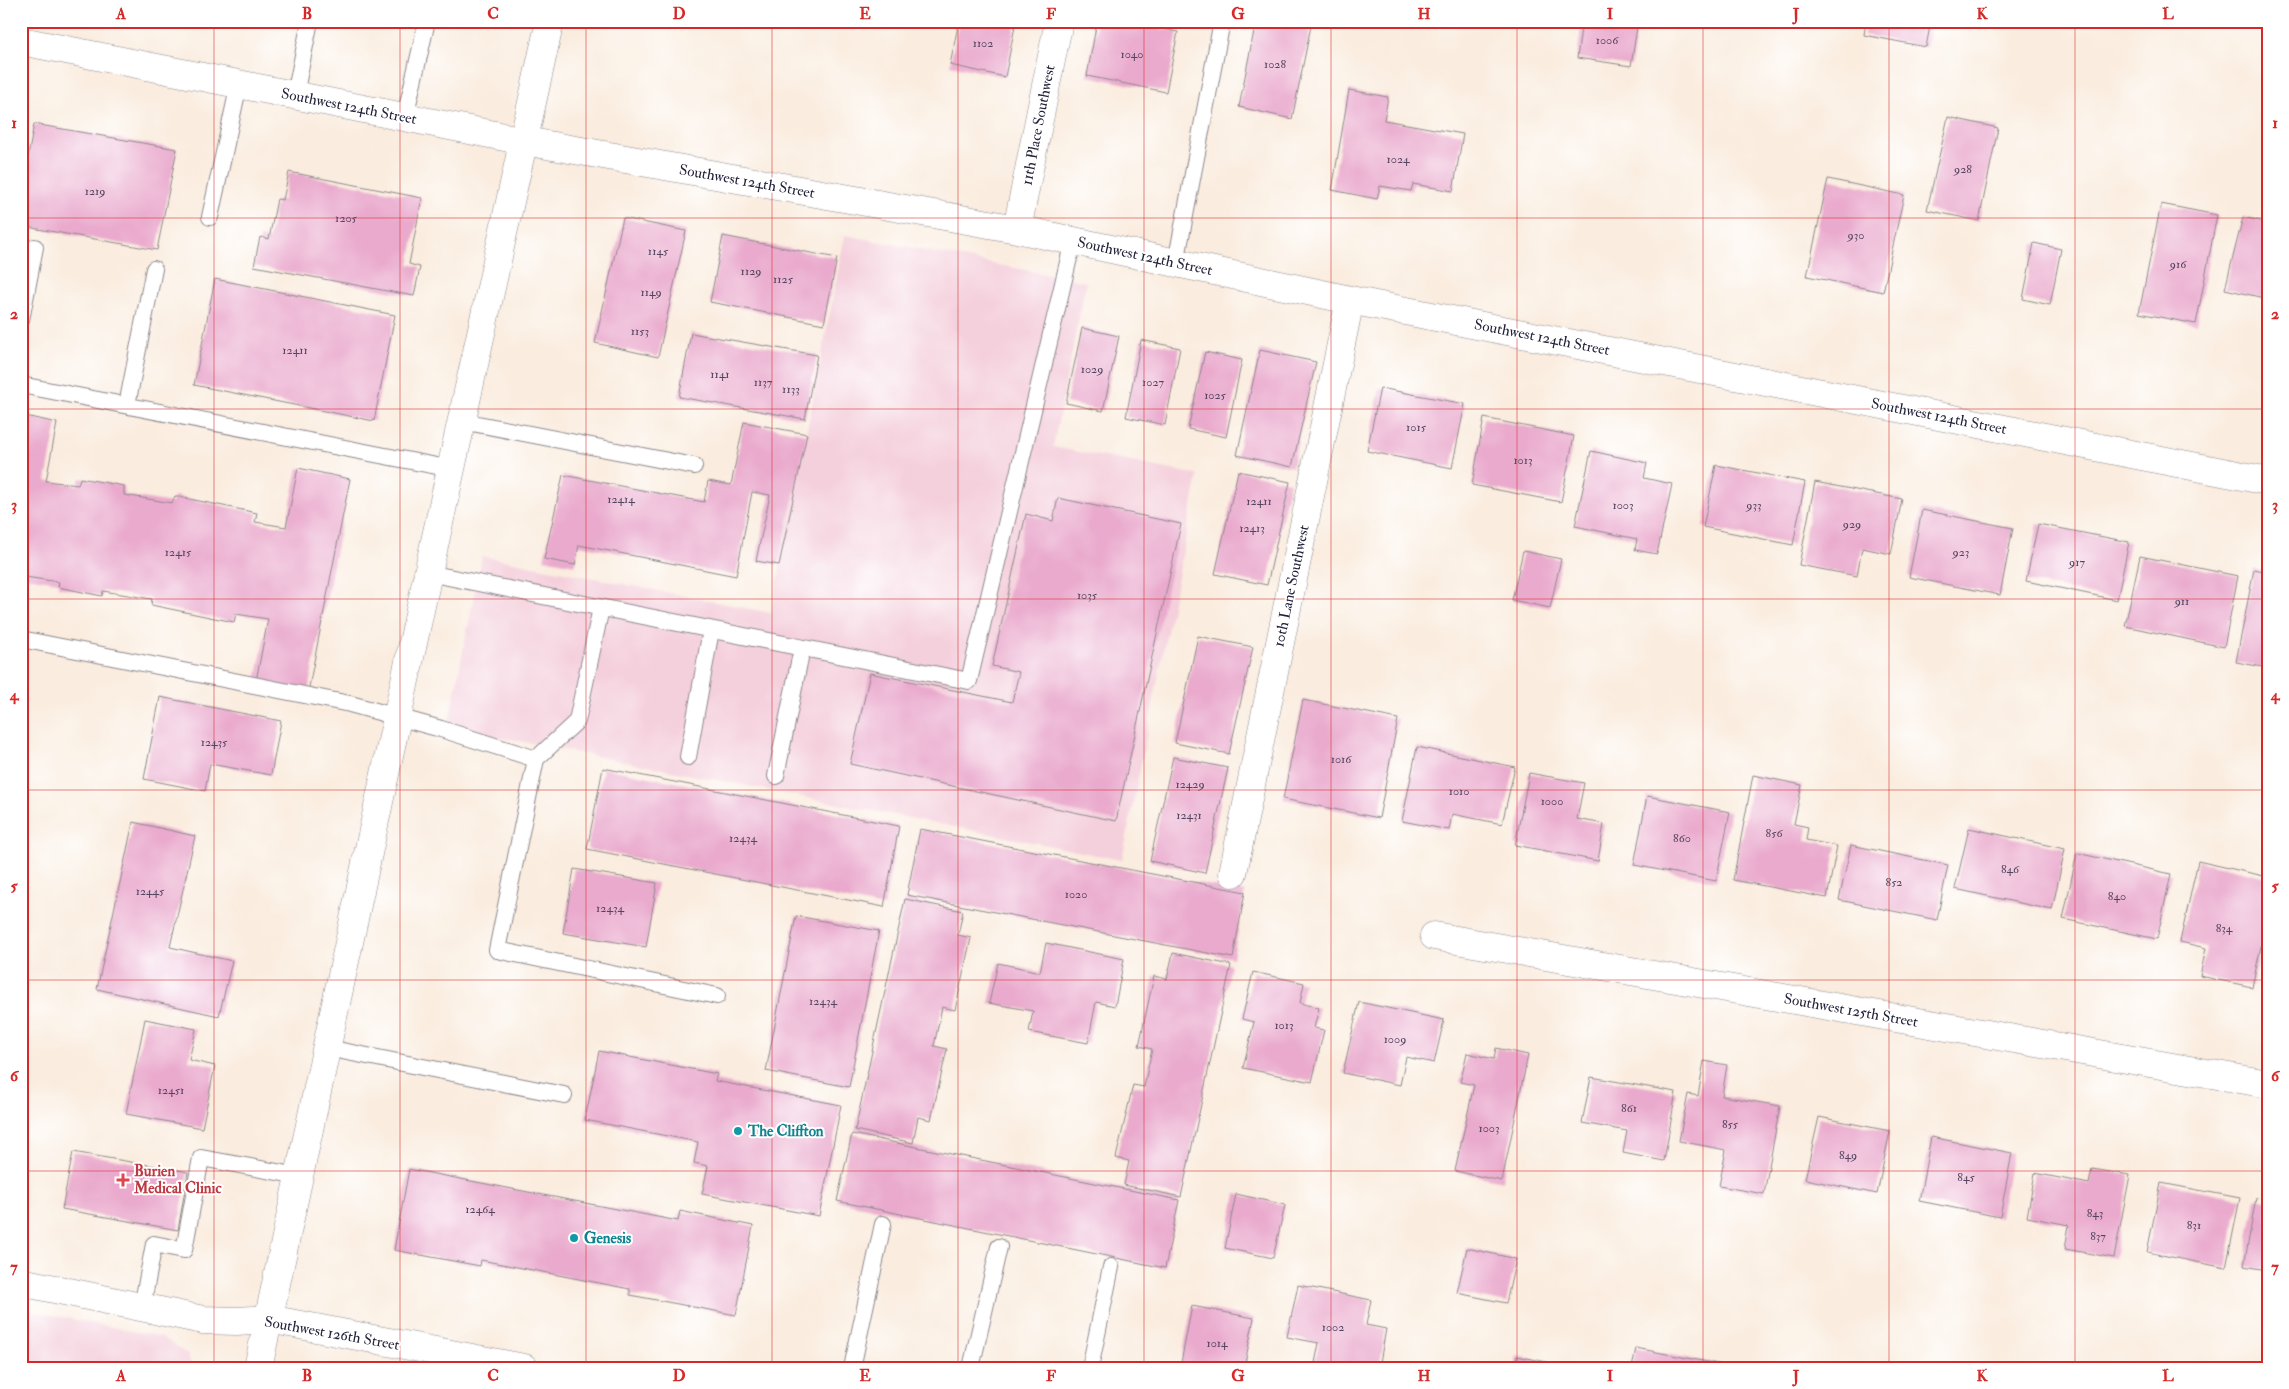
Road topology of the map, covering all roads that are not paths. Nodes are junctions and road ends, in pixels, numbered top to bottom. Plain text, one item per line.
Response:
1 (310, 21) edge
2 (427, 21) edge
3 (550, 21) edge
4 (1059, 21) edge
5 (1222, 21) edge
6 (21, 41) edge
7 (239, 84) junction
8 (295, 95) junction
9 (405, 117) junction
10 (525, 140) junction
11 (210, 217) dead end
12 (1017, 229) junction
13 (1073, 241) junction
14 (35, 248) dead end
15 (1176, 262) junction
16 (154, 269) dead end
17 (1350, 300) junction
18 (21, 320) edge
19 (21, 384) edge
20 (126, 405) junction
21 (462, 421) junction
22 (694, 466) dead end
23 (452, 469) junction
24 (2268, 481) edge
25 (428, 573) junction
26 (601, 608) junction
27 (711, 630) junction
28 (21, 639) edge
29 (802, 648) junction
30 (397, 718) junction
31 (688, 757) dead end
32 (536, 759) junction
33 (776, 776) dead end
34 (1233, 873) dead end
35 (1434, 936) dead end
36 (717, 996) dead end
37 (327, 1048) junction
38 (2268, 1084) edge
39 (564, 1094) dead end
40 (299, 1176) junction
41 (883, 1224) dead end
42 (998, 1247) dead end
43 (1111, 1267) dead end
44 (21, 1282) edge
45 (142, 1307) junction
46 (269, 1319) junction
47 (258, 1368) edge
48 (524, 1368) edge
49 (852, 1368) edge
50 (971, 1368) edge
51 (1090, 1368) edge

1 - 8 lane
2 - 9 lane
3 - 10 street
4 - 12 street, 11th Place Southwest
5 - 15 lane
6 - 7 street, Southwest 124th Street
7 - 8 street, Southwest 124th Street
7 - 11 lane
8 - 9 street, Southwest 124th Street
9 - 10 street, Southwest 124th Street
10 - 12 street, Southwest 124th Street
10 - 21 street
12 - 13 street, Southwest 124th Street
13 - 15 street, Southwest 124th Street
13 - 29 lane
14 - 18 lane
15 - 17 street, Southwest 124th Street
16 - 20 lane
17 - 24 street, Southwest 124th Street
17 - 34 street, 10th Lane Southwest
19 - 20 lane
20 - 23 lane
21 - 22 lane
21 - 23 street
23 - 25 street
25 - 26 lane
25 - 30 street
26 - 27 lane
26 - 32 lane
27 - 29 lane
27 - 31 lane
28 - 30 lane
29 - 33 lane
30 - 32 lane
30 - 37 street
32 - 36 lane
35 - 38 street, Southwest 125th Street
37 - 39 lane
37 - 40 street
40 - 45 lane
40 - 46 street
41 - 49 lane
42 - 50 lane
43 - 51 lane
44 - 45 street, Southwest 126th Street
45 - 46 street, Southwest 126th Street
46 - 47 street
46 - 48 street, Southwest 126th Street

